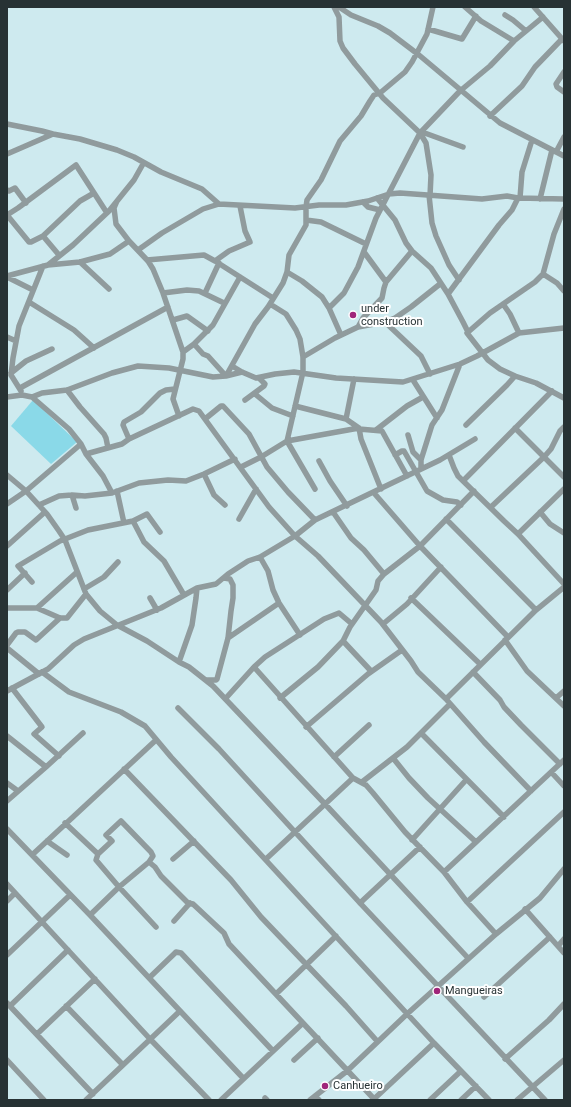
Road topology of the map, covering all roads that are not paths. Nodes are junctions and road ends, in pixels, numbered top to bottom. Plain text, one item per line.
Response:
1 (334, 7) edge
2 (339, 7) edge
3 (433, 7) edge
4 (465, 7) edge
5 (534, 7) edge
6 (505, 15) dead end
7 (476, 16) junction
8 (543, 17) junction
9 (428, 29) junction
10 (526, 31) junction
11 (563, 40) edge
12 (514, 41) junction
13 (418, 54) junction
14 (564, 72) edge
15 (460, 91) junction
16 (564, 92) edge
17 (380, 93) junction
18 (490, 116) junction
19 (7, 124) edge
20 (421, 132) junction
21 (53, 134) junction
22 (564, 137) edge
23 (532, 140) junction
24 (463, 147) dead end
25 (554, 151) junction
26 (7, 154) edge
27 (564, 156) edge
28 (143, 164) junction
29 (7, 190) edge
30 (94, 193) junction
31 (389, 194) junction
32 (430, 196) junction
33 (377, 198) junction
34 (519, 198) junction
35 (540, 199) junction
36 (564, 199) edge
37 (117, 201) junction
38 (363, 202) junction
39 (26, 203) junction
40 (219, 204) junction
41 (240, 206) junction
42 (306, 207) junction
43 (381, 208) junction
44 (564, 209) edge
45 (107, 213) junction
46 (7, 215) edge
47 (306, 220) junction
48 (43, 236) junction
49 (129, 241) junction
50 (366, 244) junction
51 (138, 250) junction
52 (412, 251) junction
53 (364, 252) junction
54 (59, 256) junction
55 (148, 260) junction
56 (80, 262) junction
57 (217, 262) junction
58 (46, 265) junction
59 (287, 272) junction
60 (543, 274) junction
61 (7, 277) edge
62 (240, 277) junction
63 (459, 280) junction
64 (386, 282) junction
65 (440, 284) junction
66 (110, 289) dead end
67 (33, 290) junction
68 (564, 291) edge
69 (164, 293) junction
70 (205, 293) junction
71 (448, 294) junction
72 (272, 301) junction
73 (29, 302) junction
74 (224, 303) junction
75 (503, 304) junction
76 (168, 307) junction
77 (329, 308) junction
78 (173, 320) junction
79 (385, 322) junction
80 (358, 327) junction
81 (564, 328) edge
82 (208, 331) junction
83 (467, 333) junction
84 (519, 333) junction
85 (341, 335) junction
86 (7, 337) edge
87 (16, 341) junction
88 (194, 344) junction
89 (94, 348) junction
90 (52, 349) dead end
91 (183, 352) junction
92 (483, 353) junction
93 (303, 357) junction
94 (460, 364) junction
95 (232, 366) junction
96 (180, 371) junction
97 (242, 372) junction
98 (303, 372) junction
99 (11, 373) junction
100 (430, 374) junction
101 (226, 376) junction
102 (515, 376) junction
103 (259, 378) junction
104 (354, 379) junction
105 (413, 380) junction
106 (20, 388) junction
107 (67, 390) junction
108 (175, 390) junction
109 (564, 390) edge
110 (552, 391) junction
111 (255, 394) junction
112 (22, 395) junction
113 (423, 396) junction
114 (562, 396) edge
115 (7, 397) edge
116 (32, 397) junction
117 (245, 400) dead end
118 (295, 406) junction
119 (178, 416) junction
120 (293, 416) junction
121 (437, 418) junction
122 (346, 419) junction
123 (205, 420) junction
124 (466, 425) dead end
125 (564, 427) edge
126 (359, 428) junction
127 (515, 428) junction
128 (376, 430) junction
129 (408, 435) dead end
130 (129, 439) junction
131 (475, 439) dead end
132 (287, 442) junction
133 (81, 444) junction
134 (108, 448) junction
135 (86, 454) junction
136 (396, 455) junction
137 (449, 455) junction
138 (261, 457) junction
139 (544, 457) junction
140 (234, 459) junction
141 (421, 460) junction
142 (318, 461) dead end
143 (241, 467) junction
144 (418, 470) junction
145 (204, 474) junction
146 (7, 475) edge
147 (407, 476) junction
148 (564, 477) edge
149 (464, 480) junction
150 (256, 489) junction
151 (314, 489) dead end
152 (381, 489) junction
153 (564, 490) edge
154 (26, 491) junction
155 (474, 491) junction
156 (115, 492) junction
157 (374, 493) junction
158 (72, 495) junction
159 (7, 504) edge
160 (39, 505) junction
161 (224, 505) dead end
162 (461, 505) junction
163 (347, 506) junction
164 (491, 507) junction
165 (76, 508) dead end
166 (45, 512) junction
167 (333, 512) junction
168 (540, 512) junction
169 (446, 519) junction
170 (239, 520) dead end
171 (315, 520) junction
172 (133, 521) junction
173 (124, 523) junction
174 (160, 532) dead end
175 (564, 533) edge
176 (518, 534) junction
177 (295, 536) junction
178 (65, 540) junction
179 (7, 546) edge
180 (420, 546) junction
181 (260, 557) junction
182 (118, 562) dead end
183 (441, 567) junction
184 (77, 572) junction
185 (25, 573) junction
186 (384, 574) junction
187 (224, 578) junction
188 (32, 582) dead end
189 (564, 584) edge
190 (197, 588) junction
191 (564, 588) edge
192 (7, 590) edge
193 (85, 591) junction
194 (184, 595) junction
195 (150, 598) dead end
196 (411, 598) junction
197 (279, 603) junction
198 (365, 606) junction
199 (7, 608) edge
200 (37, 608) junction
201 (158, 610) junction
202 (536, 610) junction
203 (60, 618) junction
204 (352, 624) junction
205 (382, 624) junction
206 (117, 625) junction
207 (300, 635) junction
208 (228, 638) junction
209 (506, 638) junction
210 (344, 641) junction
211 (7, 645) edge
212 (7, 648) edge
213 (402, 650) junction
214 (179, 662) junction
215 (480, 664) junction
216 (254, 668) junction
217 (371, 671) junction
218 (473, 672) junction
219 (40, 673) junction
220 (206, 680) junction
221 (9, 689) edge
222 (564, 691) edge
223 (226, 698) junction
224 (280, 698) junction
225 (556, 698) junction
226 (446, 699) junction
227 (450, 704) junction
228 (564, 706) edge
229 (178, 708) dead end
230 (369, 726) dead end
231 (306, 727) junction
232 (83, 733) dead end
233 (421, 734) junction
234 (7, 736) edge
235 (156, 740) junction
236 (58, 756) junction
237 (334, 757) junction
238 (393, 758) junction
239 (562, 762) edge
240 (46, 767) junction
241 (124, 769) junction
242 (552, 773) junction
243 (353, 778) junction
244 (466, 780) junction
245 (7, 782) edge
246 (362, 782) junction
247 (564, 786) edge
248 (18, 791) junction
249 (532, 791) junction
250 (7, 801) edge
251 (326, 804) junction
252 (440, 808) junction
253 (564, 812) edge
254 (504, 817) junction
255 (65, 823) junction
256 (7, 830) edge
257 (295, 833) junction
258 (412, 840) junction
259 (47, 841) junction
260 (194, 841) junction
261 (476, 842) junction
262 (420, 847) junction
263 (98, 854) junction
264 (32, 855) junction
265 (67, 855) dead end
266 (174, 858) dead end
267 (266, 859) junction
268 (149, 862) junction
269 (564, 869) edge
270 (444, 872) junction
271 (390, 874) junction
272 (7, 884) edge
273 (119, 887) junction
274 (15, 893) junction
275 (70, 895) junction
276 (7, 901) edge
277 (467, 902) junction
278 (190, 903) junction
279 (360, 903) junction
280 (525, 909) junction
281 (90, 914) junction
282 (174, 921) dead end
283 (41, 922) junction
284 (156, 927) dead end
285 (496, 934) junction
286 (336, 936) junction
287 (550, 937) junction
288 (564, 939) edge
289 (558, 946) junction
290 (68, 950) junction
291 (564, 953) edge
292 (7, 955) edge
293 (468, 958) junction
294 (307, 964) junction
295 (149, 978) junction
296 (95, 979) junction
297 (438, 986) junction
298 (276, 994) junction
299 (484, 997) dead end
300 (8, 1004) edge
301 (564, 1004) edge
302 (66, 1006) junction
303 (180, 1011) junction
304 (407, 1014) junction
305 (303, 1023) junction
306 (37, 1034) junction
307 (318, 1038) junction
308 (150, 1039) junction
309 (377, 1041) junction
310 (434, 1043) junction
311 (273, 1051) junction
312 (505, 1059) junction
313 (7, 1060) edge
314 (294, 1060) dead end
315 (564, 1060) edge
316 (123, 1065) junction
317 (347, 1071) junction
318 (461, 1071) junction
319 (243, 1078) junction
320 (476, 1086) junction
321 (532, 1086) junction
322 (93, 1094) junction
323 (317, 1098) edge
324 (374, 1099) edge
325 (44, 1100) edge
326 (86, 1100) edge
327 (209, 1100) edge
328 (221, 1100) edge
329 (310, 1100) edge
330 (430, 1100) edge
331 (461, 1100) edge
332 (489, 1100) edge
333 (517, 1100) edge
334 (545, 1100) edge

1 - 17 street
2 - 13 street
3 - 9 street
4 - 7 street
5 - 8 street
6 - 10 street
7 - 9 street
7 - 12 street
8 - 10 street
8 - 11 street
9 - 13 street
10 - 12 street
11 - 18 street
12 - 15 street
13 - 15 street
13 - 17 street
14 - 16 street
15 - 18 street
15 - 20 street
17 - 20 street
17 - 42 street
18 - 23 street
19 - 21 street
20 - 24 street
20 - 31 street
20 - 32 street
21 - 26 street
21 - 28 street
22 - 25 street
23 - 25 street
23 - 34 street
25 - 27 street
25 - 35 street
28 - 37 street
28 - 40 street
29 - 39 street
30 - 39 street
30 - 45 street
30 - 48 street
31 - 32 street
31 - 33 street
31 - 43 street
32 - 34 street
32 - 63 street
33 - 38 street
33 - 43 street
34 - 35 street
34 - 63 street
35 - 36 street
37 - 45 street
37 - 49 street
38 - 42 street
38 - 43 street
39 - 46 street
40 - 41 street
40 - 51 street
41 - 42 street
41 - 57 street
42 - 47 street
43 - 50 street
43 - 52 street
44 - 60 street
45 - 54 street
46 - 48 street
47 - 50 street
47 - 59 street
48 - 54 street
49 - 51 street
49 - 56 street
50 - 53 street
51 - 55 street
52 - 64 street
52 - 65 street
53 - 64 street
53 - 77 street
54 - 58 street
55 - 57 street
55 - 69 street
56 - 58 street
56 - 66 street
57 - 62 street
57 - 70 street
58 - 61 street
58 - 67 street
59 - 72 street
59 - 77 street
60 - 68 street
60 - 75 street
61 - 67 street
62 - 72 street
62 - 74 street
63 - 71 street
64 - 80 street
65 - 71 street
65 - 79 street
67 - 73 street
69 - 70 street
69 - 76 street
70 - 74 street
71 - 83 street
72 - 93 street
72 - 95 street
73 - 87 street
73 - 89 street
74 - 82 street
75 - 83 street
75 - 84 street
76 - 78 street
76 - 89 street
77 - 85 street
78 - 82 street
78 - 91 street
79 - 80 street
79 - 100 street
80 - 85 street
81 - 84 street
82 - 88 street
83 - 92 street
84 - 92 street
85 - 93 street
86 - 87 street
87 - 99 street
88 - 91 street
88 - 101 street
89 - 106 street
90 - 99 street
91 - 96 street
92 - 94 street
92 - 102 street
93 - 98 street
94 - 100 street
94 - 121 street
95 - 97 street
95 - 101 street
96 - 101 street
96 - 107 street
96 - 108 street
97 - 101 street
97 - 103 street
98 - 103 street
98 - 104 street
98 - 118 street
99 - 106 street
100 - 105 street
102 - 110 street
102 - 124 street
103 - 111 street
104 - 105 street
104 - 122 street
105 - 113 street
106 - 112 street
107 - 116 street
107 - 134 street
108 - 119 street
108 - 130 street
109 - 114 street
110 - 114 street
110 - 127 street
111 - 117 street
111 - 120 street
112 - 115 street
112 - 116 street
113 - 121 street
113 - 128 street
116 - 133 street
118 - 120 street
118 - 122 street
119 - 123 street
119 - 130 street
120 - 132 street
121 - 141 street
122 - 126 street
123 - 138 street
123 - 140 street
125 - 139 street
126 - 128 street
126 - 132 street
126 - 152 street
127 - 139 street
127 - 149 street
128 - 136 street
129 - 141 street
130 - 134 street
131 - 137 street
132 - 138 street
132 - 151 street
133 - 135 street
133 - 154 street
134 - 135 street
135 - 156 street
136 - 144 street
136 - 147 street
137 - 144 street
137 - 149 street
138 - 143 street
138 - 171 street
139 - 148 street
139 - 164 street
140 - 143 street
140 - 145 street
141 - 144 street
142 - 163 street
143 - 150 street
144 - 147 street
144 - 162 street
145 - 156 street
145 - 161 street
146 - 154 street
147 - 152 street
149 - 155 street
150 - 170 street
150 - 177 street
152 - 157 street
153 - 168 street
154 - 159 street
154 - 160 street
155 - 162 street
155 - 164 street
156 - 158 street
156 - 173 street
157 - 163 street
157 - 180 street
158 - 160 street
158 - 165 street
160 - 166 street
162 - 169 street
163 - 167 street
164 - 176 street
166 - 178 street
166 - 179 street
167 - 171 street
167 - 186 street
168 - 175 street
168 - 176 street
169 - 180 street
169 - 202 street
171 - 177 street
172 - 173 street
172 - 174 street
172 - 194 street
173 - 178 street
176 - 189 street
177 - 181 street
177 - 198 street
178 - 184 street
178 - 185 street
180 - 183 street
180 - 186 street
181 - 187 street
181 - 197 street
182 - 193 street
183 - 196 street
183 - 209 street
184 - 193 street
184 - 200 street
185 - 188 street
185 - 192 street
186 - 198 street
187 - 190 street
187 - 208 street
190 - 194 street
190 - 214 street
191 - 202 street
193 - 203 street
193 - 206 street
194 - 201 street
195 - 201 street
196 - 205 street
196 - 215 street
197 - 207 street
197 - 208 street
198 - 204 street
198 - 205 street
199 - 200 street
200 - 203 street
201 - 206 street
202 - 209 street
203 - 211 street
204 - 207 street
204 - 210 street
205 - 213 street
206 - 214 street
206 - 219 street
207 - 216 street
208 - 220 street
209 - 215 street
209 - 225 street
210 - 217 street
210 - 224 street
212 - 219 street
213 - 217 street
213 - 226 street
214 - 220 street
215 - 218 street
216 - 223 street
216 - 224 street
217 - 231 street
218 - 226 street
218 - 239 street
219 - 221 street
219 - 235 street
220 - 223 street
221 - 236 street
222 - 225 street
223 - 251 street
224 - 231 street
225 - 228 street
226 - 227 street
227 - 233 street
227 - 249 street
229 - 257 street
230 - 237 street
231 - 237 street
232 - 236 street
233 - 238 street
233 - 244 street
234 - 240 street
235 - 241 street
235 - 267 street
236 - 240 street
237 - 243 street
238 - 246 street
238 - 252 street
239 - 242 street
240 - 248 street
241 - 255 street
241 - 260 street
242 - 247 street
242 - 249 street
243 - 246 street
243 - 251 street
244 - 252 street
244 - 254 street
245 - 248 street
246 - 258 street
248 - 250 street
249 - 254 street
251 - 257 street
251 - 271 street
252 - 258 street
252 - 261 street
253 - 277 street
254 - 261 street
255 - 259 street
255 - 263 street
256 - 264 street
257 - 267 street
257 - 279 street
258 - 262 street
259 - 264 street
259 - 265 street
260 - 266 street
260 - 294 street
261 - 270 street
262 - 270 street
262 - 271 street
263 - 268 street
263 - 273 street
264 - 275 street
267 - 286 street
268 - 273 street
268 - 278 street
269 - 280 street
270 - 277 street
271 - 279 street
271 - 293 street
272 - 274 street
273 - 281 street
273 - 284 street
274 - 276 street
274 - 283 street
275 - 281 street
275 - 283 street
277 - 285 street
278 - 282 street
278 - 298 street
279 - 297 street
280 - 285 street
280 - 287 street
281 - 295 street
283 - 290 street
283 - 292 street
285 - 293 street
286 - 294 street
286 - 304 street
287 - 289 street
287 - 299 street
288 - 289 street
289 - 291 street
290 - 296 street
290 - 300 street
293 - 297 street
294 - 298 street
294 - 309 street
295 - 303 street
295 - 311 street
296 - 302 street
296 - 308 street
297 - 304 street
297 - 312 street
298 - 305 street
300 - 306 street
301 - 312 street
302 - 306 street
302 - 316 street
303 - 308 street
303 - 319 street
304 - 309 street
304 - 310 street
305 - 307 street
305 - 311 street
306 - 322 street
307 - 314 street
307 - 317 street
308 - 316 street
308 - 327 street
309 - 317 street
310 - 318 street
310 - 324 street
311 - 319 street
312 - 321 street
313 - 325 street
315 - 321 street
316 - 322 street
317 - 323 street
317 - 324 street
318 - 320 street
318 - 330 street
319 - 328 street
320 - 331 street
320 - 332 street
321 - 333 street
321 - 334 street
322 - 326 street
323 - 329 street

